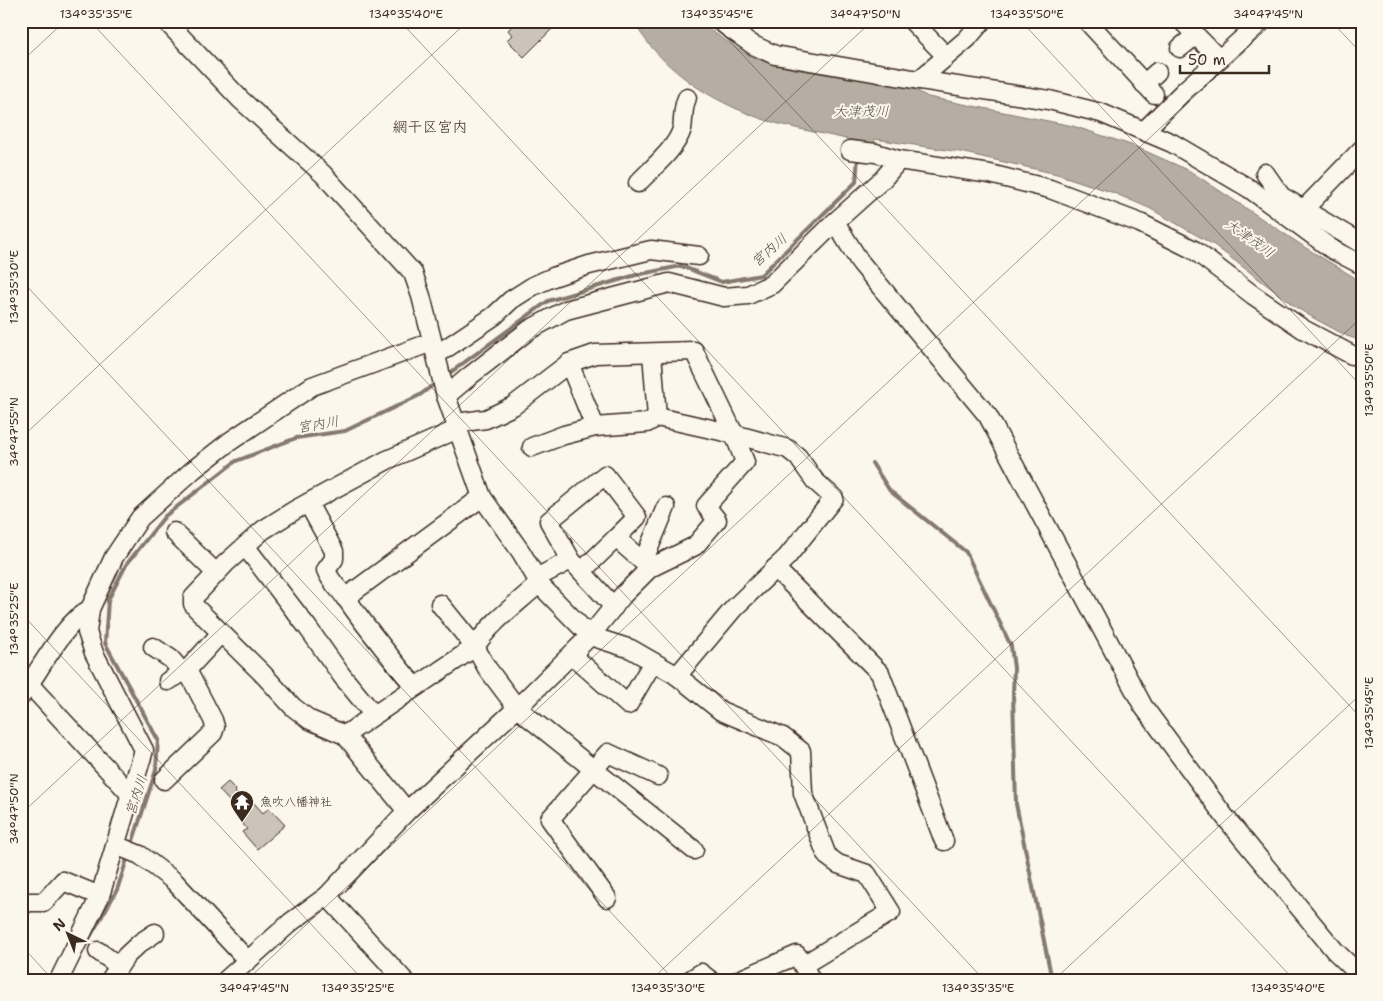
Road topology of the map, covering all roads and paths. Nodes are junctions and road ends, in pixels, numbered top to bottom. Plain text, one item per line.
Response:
1 (166, 21) edge
2 (912, 21) edge
3 (982, 21) edge
4 (1087, 21) edge
5 (1182, 21) edge
6 (1262, 21) edge
7 (729, 24) edge
8 (1196, 35) junction
9 (1180, 48) dead end
10 (946, 56) junction
11 (1219, 59) junction
12 (919, 80) junction
13 (1152, 83) dead end
14 (687, 98) dead end
15 (1144, 131) junction
16 (1362, 149) edge
17 (850, 150) dead end
18 (899, 160) junction
19 (1264, 173) dead end
20 (638, 184) dead end
21 (1304, 209) junction
22 (835, 222) junction
23 (1362, 244) edge
24 (699, 256) dead end
25 (1362, 265) edge
26 (1253, 295) junction
27 (434, 348) junction
28 (652, 353) junction
29 (1362, 357) edge
30 (569, 363) junction
31 (1362, 369) edge
32 (446, 396) junction
33 (657, 417) junction
34 (457, 426) junction
35 (595, 427) junction
36 (734, 434) junction
37 (532, 447) dead end
38 (482, 497) junction
39 (308, 503) junction
40 (666, 507) dead end
41 (174, 532) dead end
42 (616, 538) junction
43 (245, 546) junction
44 (647, 565) junction
45 (577, 566) junction
46 (775, 568) junction
47 (216, 573) junction
48 (538, 582) junction
49 (345, 598) junction
50 (440, 604) dead end
51 (614, 607) junction
52 (90, 609) junction
53 (221, 633) junction
54 (590, 636) junction
55 (153, 647) dead end
56 (475, 647) junction
57 (572, 655) junction
58 (653, 662) junction
59 (179, 674) junction
60 (677, 676) junction
61 (415, 687) junction
62 (26, 690) edge
63 (517, 708) junction
64 (374, 715) junction
65 (346, 735) junction
66 (592, 769) junction
67 (658, 776) dead end
68 (164, 780) dead end
69 (132, 795) junction
70 (407, 811) junction
71 (944, 841) dead end
72 (115, 845) junction
73 (694, 850) dead end
74 (100, 896) junction
75 (327, 896) junction
76 (607, 898) dead end
77 (21, 907) edge
78 (154, 933) dead end
79 (98, 951) dead end
80 (247, 960) junction
81 (807, 972) edge
82 (114, 973) edge
83 (1362, 977) edge
84 (59, 980) edge
85 (226, 980) edge
86 (404, 980) edge
87 (690, 980) edge
88 (710, 980) edge
89 (739, 980) edge

1 - 27 street
2 - 10 street
3 - 10 street
4 - 13 street
5 - 8 street
6 - 11 street
7 - 12 street
8 - 9 street
8 - 11 street
10 - 12 street
11 - 15 street
12 - 15 street
14 - 20 street
15 - 25 street
16 - 21 street
17 - 18 street
18 - 22 street
18 - 26 street
19 - 21 street
21 - 23 street
22 - 32 street
22 - 83 street
24 - 27 street
26 - 29 street
26 - 31 street
27 - 32 street
27 - 52 street
28 - 30 street
28 - 33 street
28 - 36 street
30 - 34 street
30 - 35 street
32 - 34 street
33 - 35 street
33 - 36 street
34 - 38 street
34 - 39 street
35 - 37 street
36 - 44 street
36 - 46 street
38 - 48 street
38 - 49 street
39 - 43 street
39 - 49 street
40 - 44 street
41 - 47 street
42 - 44 street
42 - 45 street
42 - 45 street
43 - 47 street
43 - 64 street
44 - 51 street
45 - 48 street
45 - 51 street
46 - 60 street
46 - 71 street
47 - 53 street
48 - 54 street
48 - 56 street
49 - 61 street
50 - 56 street
51 - 54 street
52 - 62 street
52 - 69 street
53 - 59 street
53 - 65 street
54 - 57 street
54 - 58 street
55 - 59 street
56 - 61 street
56 - 63 street
57 - 58 street
57 - 63 street
58 - 60 street
59 - 68 street
60 - 81 street
61 - 64 street
62 - 69 street
63 - 66 street
63 - 70 street
64 - 65 street
65 - 70 street
66 - 67 street
66 - 73 street
66 - 76 street
69 - 72 street
70 - 75 street
72 - 74 street
72 - 80 street
74 - 77 street
74 - 84 street
75 - 80 street
75 - 86 street
78 - 82 street
79 - 82 street
80 - 85 street
81 - 89 street
87 - 88 street

